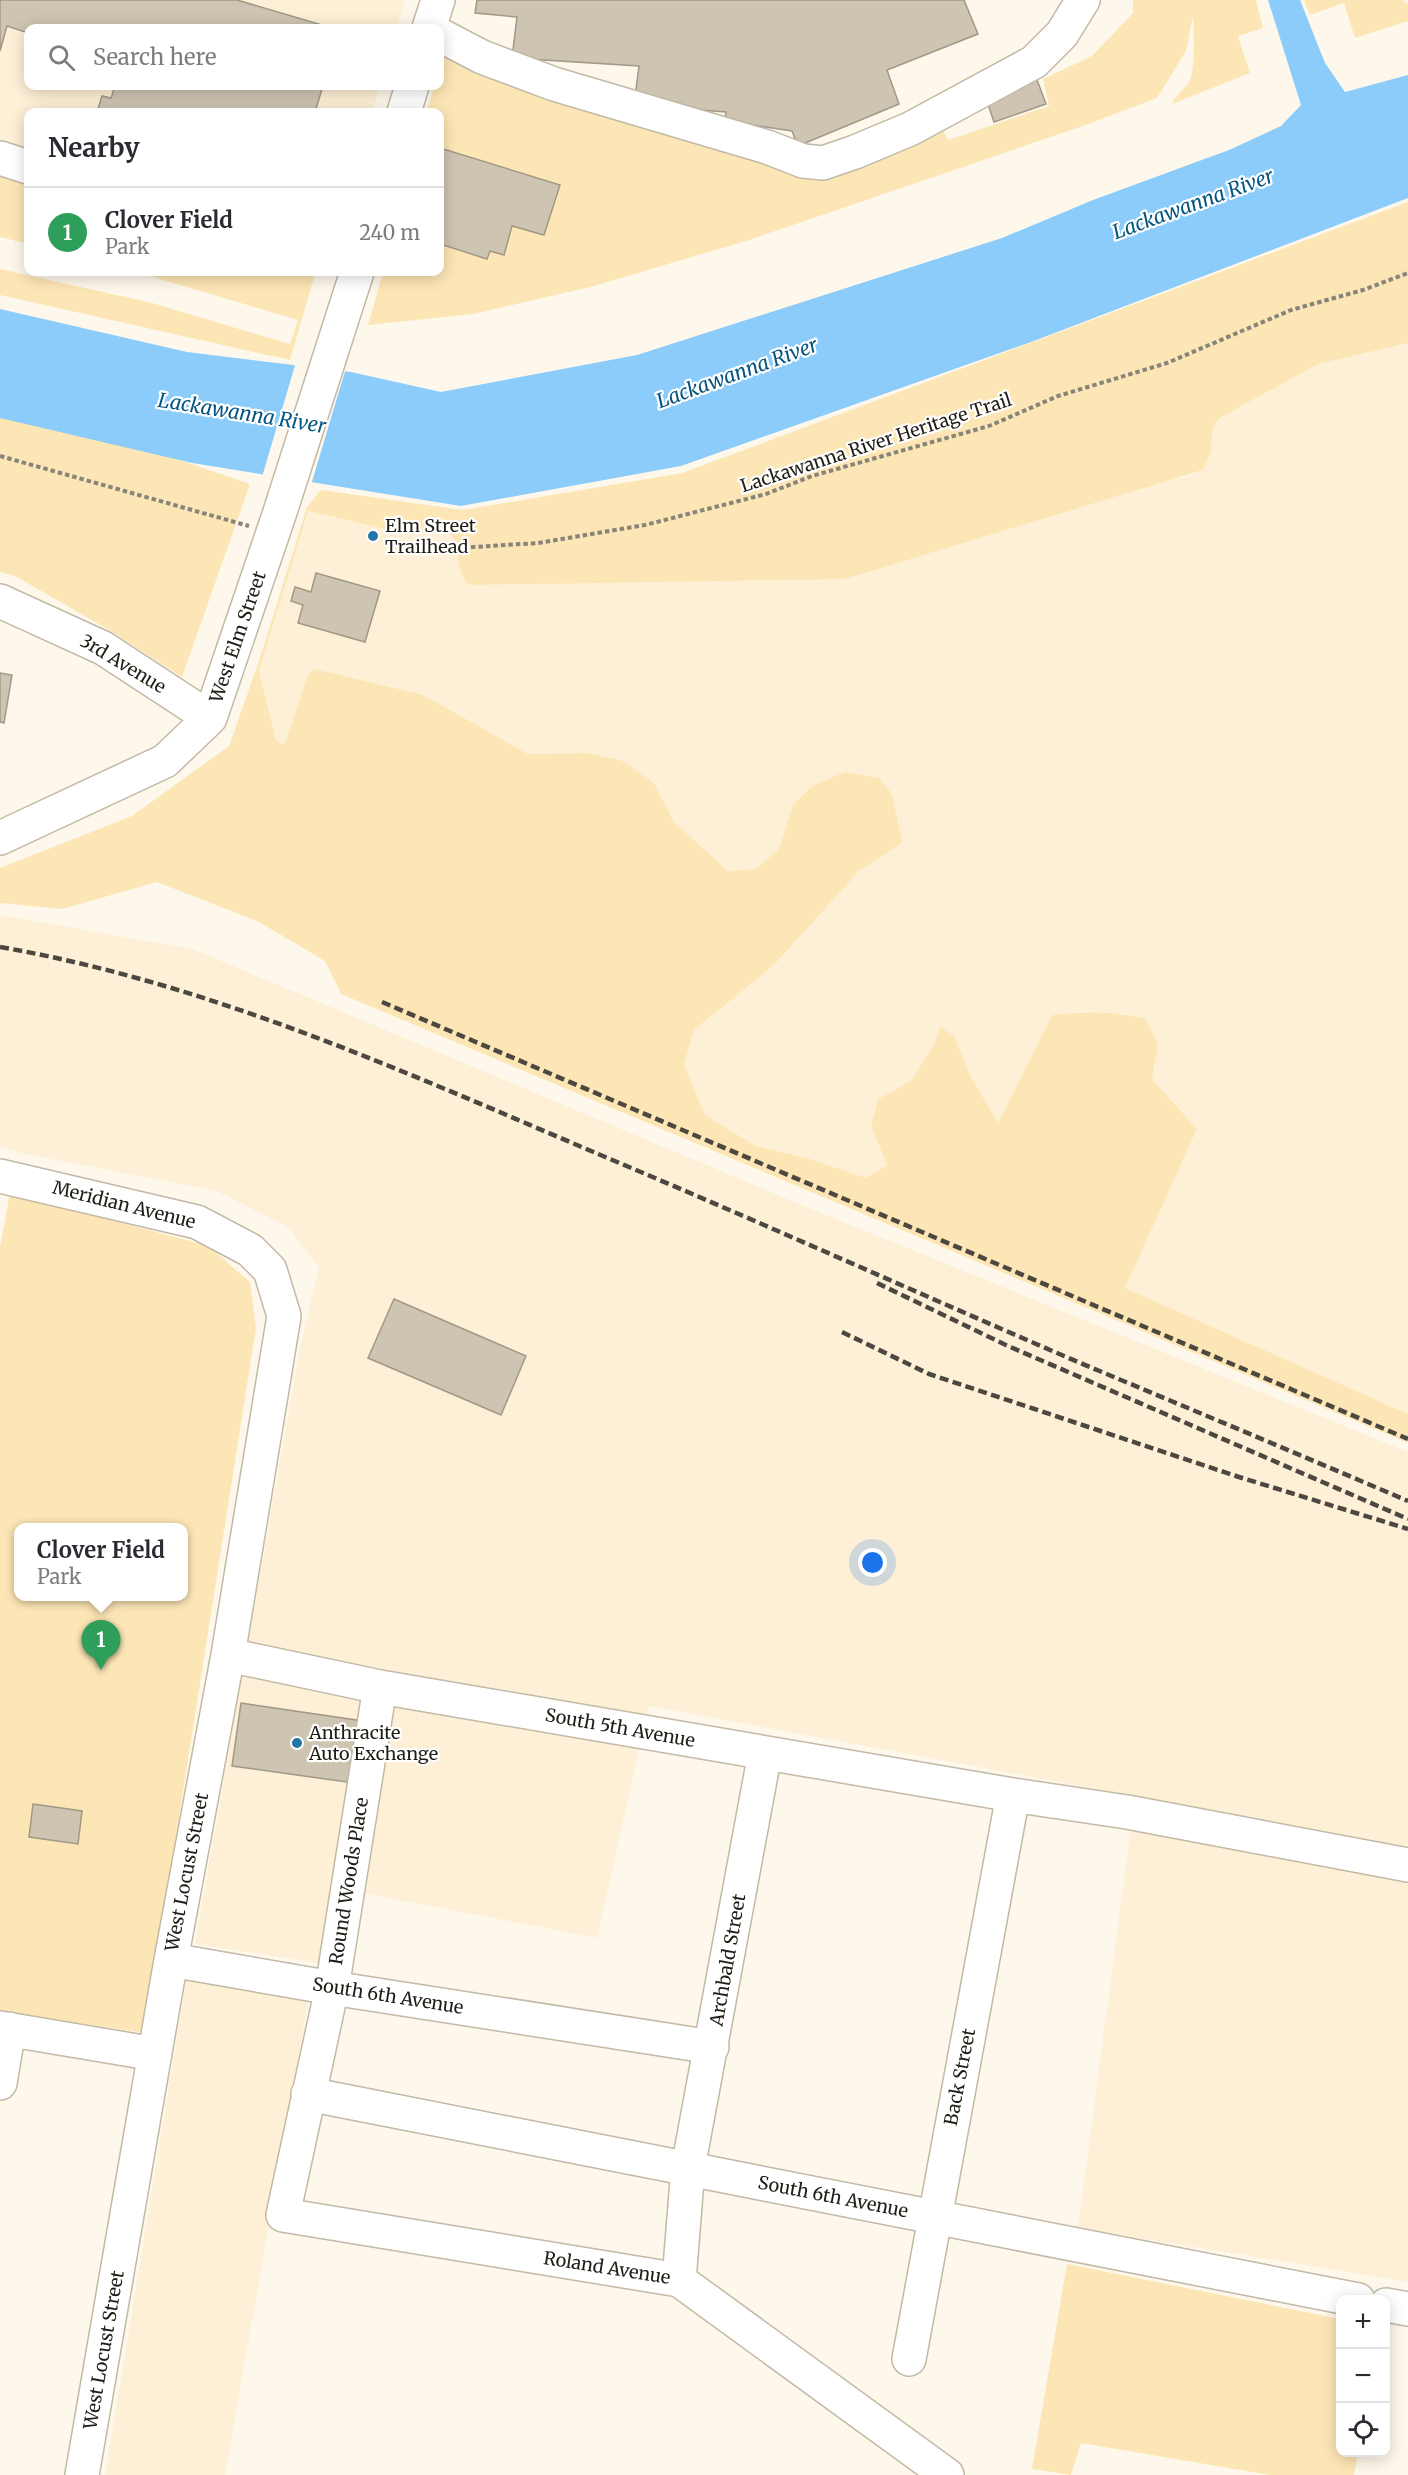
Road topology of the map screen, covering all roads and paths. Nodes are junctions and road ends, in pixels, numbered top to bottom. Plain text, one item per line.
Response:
1 (438, 0) edge
2 (1083, 0) edge
3 (430, 24) edge
4 (444, 37) edge
5 (411, 90) edge
6 (405, 108) edge
7 (0, 158) edge
8 (24, 166) edge
9 (1408, 273) edge
10 (354, 276) edge
11 (0, 456) edge
12 (276, 524) junction
13 (441, 549) dead end
14 (0, 601) edge
15 (210, 718) junction
16 (0, 838) edge
17 (0, 1176) edge
18 (270, 1270) joint
19 (228, 1655) junction
20 (380, 1687) junction
21 (765, 1753) junction
22 (1013, 1795) junction
23 (1408, 1865) edge
24 (171, 1960) junction
25 (332, 1988) junction
26 (5, 2029) edge
27 (712, 2047) junction
28 (155, 2054) junction
29 (0, 2083) edge
30 (308, 2094) junction
31 (688, 2168) junction
32 (283, 2215) joint
33 (934, 2218) junction
34 (679, 2280) junction
35 (1336, 2296) edge
36 (1390, 2306) edge
37 (1408, 2309) edge
38 (909, 2359) dead end
39 (82, 2475) edge
40 (947, 2475) edge

1 - 3 street
2 - 4 street
5 - 6 street
7 - 8 street
9 - 13 path, Lackawanna River Heritage Trail
10 - 12 street, West Elm Street
11 - 12 path
12 - 15 street, West Elm Street
14 - 15 street, 3rd Avenue
15 - 16 street, West Elm Street
17 - 18 street, Meridian Avenue
18 - 19 street, West Locust Street
19 - 20 street, South 5th Avenue
19 - 24 street, West Locust Street
20 - 21 street, South 5th Avenue
20 - 25 street, Round Woods Place
21 - 22 street, South 5th Avenue
21 - 27 street, Archbald Street
22 - 23 street, South 5th Avenue
22 - 33 street, Back Street
24 - 25 street, South 6th Avenue
24 - 28 street, West Locust Street
25 - 27 street, South 6th Avenue
25 - 30 street, Round Woods Place
26 - 28 street
26 - 29 street
27 - 31 street, Archbald Street
28 - 39 street, West Locust Street
30 - 31 street, South 6th Avenue
30 - 32 street, Round Woods Place
31 - 33 street, South 6th Avenue
31 - 34 street, Archbald Street
32 - 34 street, Roland Avenue
33 - 35 street, South 6th Avenue
33 - 38 street, Back Street
34 - 40 street, Roland Avenue
36 - 37 street

